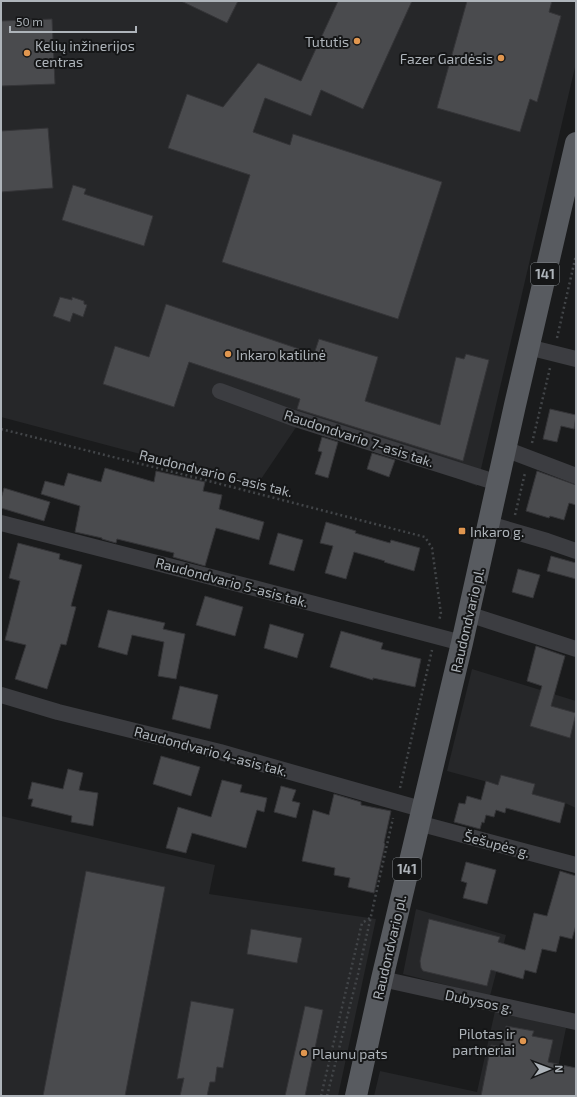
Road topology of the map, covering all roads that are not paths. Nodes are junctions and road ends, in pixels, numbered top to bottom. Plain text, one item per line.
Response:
1 (576, 143) edge
2 (528, 347) junction
3 (576, 360) edge
4 (220, 391) dead end
5 (505, 449) junction
6 (576, 476) edge
7 (498, 483) junction
8 (1, 523) edge
9 (489, 524) junction
10 (576, 551) edge
11 (468, 614) junction
12 (462, 643) junction
13 (576, 649) edge
14 (1, 695) edge
15 (420, 816) junction
16 (576, 865) edge
17 (382, 979) junction
18 (576, 1022) edge
19 (356, 1096) edge

1 - 2 main road, Raudondvario pl. / 141
2 - 3 street
2 - 5 main road, Raudondvario pl. / 141
4 - 7 street, Raudondvario 7-asis tak.
5 - 6 street
5 - 7 main road, Raudondvario pl. / 141
7 - 9 main road, Raudondvario pl. / 141
8 - 12 street, Raudondvario 5-asis tak.
9 - 10 street
9 - 11 main road, Raudondvario pl. / 141
11 - 12 main road, Raudondvario pl. / 141
11 - 13 street
12 - 15 main road, Raudondvario pl. / 141
14 - 15 street, Raudondvario 4-asis tak.
15 - 16 street, Šešupės g.
15 - 17 main road, Raudondvario pl. / 141
17 - 18 street, Dubysos g.
17 - 19 main road, Raudondvario pl. / 141

